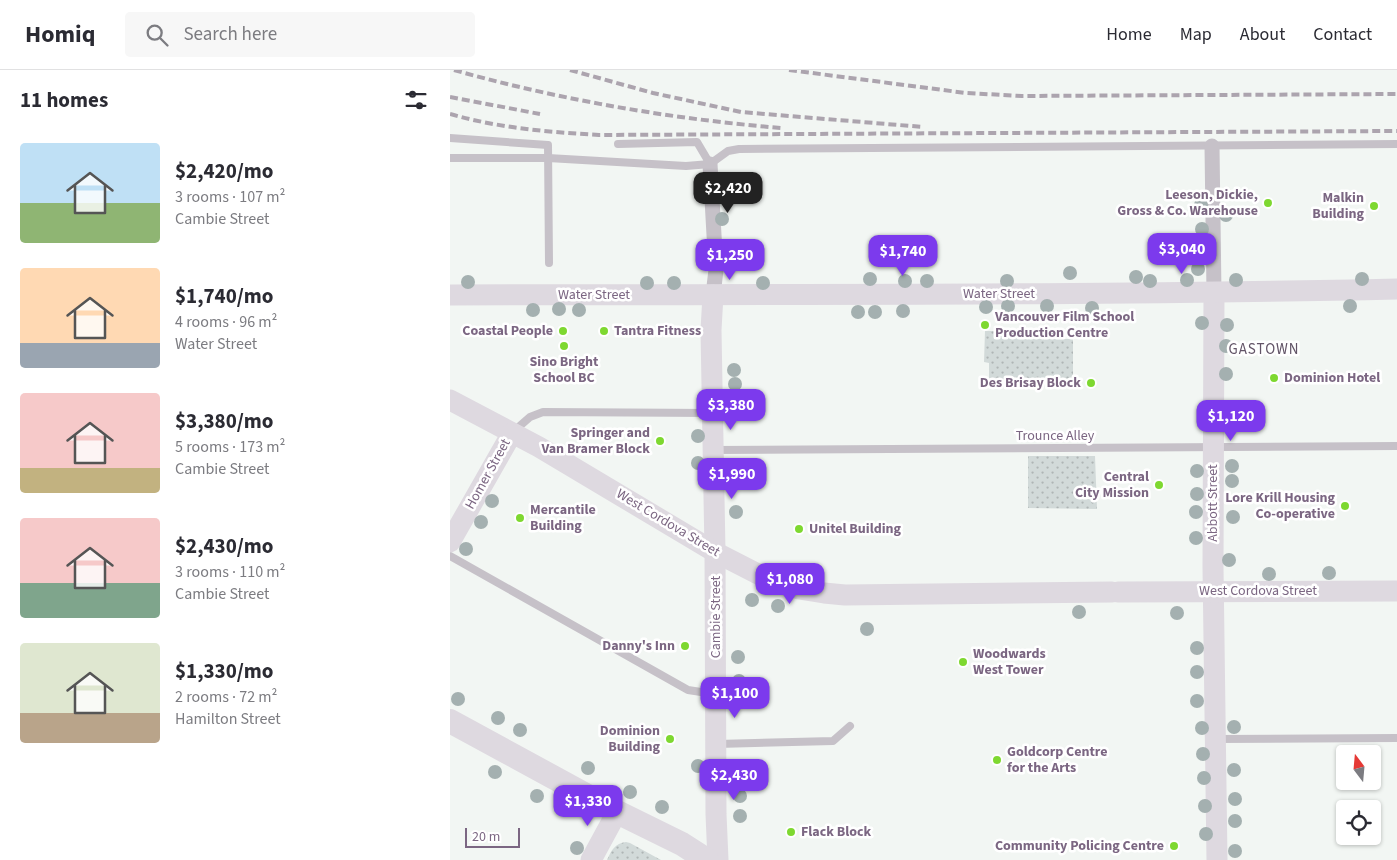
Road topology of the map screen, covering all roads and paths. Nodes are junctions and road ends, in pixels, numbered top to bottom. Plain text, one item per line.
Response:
1 (450, 138) edge
2 (618, 144) dead end
3 (1397, 144) edge
4 (1212, 146) junction
5 (450, 158) edge
6 (548, 158) junction
7 (710, 164) junction
8 (549, 263) dead end
9 (1397, 289) edge
10 (1214, 293) junction
11 (450, 295) edge
12 (714, 295) junction
13 (450, 400) edge
14 (712, 412) junction
15 (512, 433) junction
16 (1397, 446) edge
17 (1213, 447) junction
18 (713, 450) junction
19 (450, 542) edge
20 (715, 552) junction
21 (450, 556) edge
22 (1397, 591) edge
23 (1214, 592) junction
24 (716, 694) junction
25 (450, 720) edge
26 (850, 726) dead end
27 (1397, 738) edge
28 (1216, 739) junction
29 (717, 744) junction
30 (617, 812) junction
31 (591, 860) edge
32 (708, 860) edge
33 (718, 860) edge
34 (1217, 860) edge

1 - 6 lane
2 - 7 lane
3 - 4 lane
4 - 7 lane
4 - 10 street, Abbott Street
5 - 6 lane
6 - 7 lane
6 - 8 lane
7 - 12 street, Cambie Street
9 - 10 main road, Water Street
10 - 12 main road, Water Street
10 - 17 main road, Abbott Street
11 - 12 main road, Water Street
12 - 14 main road, Cambie Street
13 - 15 main road, West Cordova Street
14 - 15 lane
14 - 18 main road, Cambie Street
15 - 19 main road, Homer Street
15 - 20 main road, West Cordova Street
16 - 17 lane, Trounce Alley
17 - 18 lane, Trounce Alley
17 - 23 main road, Abbott Street
18 - 20 main road, Cambie Street
20 - 23 main road, West Cordova Street
20 - 24 main road, Cambie Street
21 - 24 lane
22 - 23 main road, West Cordova Street
23 - 28 main road, Abbott Street
24 - 29 main road, Cambie Street
25 - 30 main road
26 - 29 lane
27 - 28 lane
28 - 34 main road, Abbott Street
29 - 33 main road, Cambie Street
30 - 31 main road
30 - 32 main road

